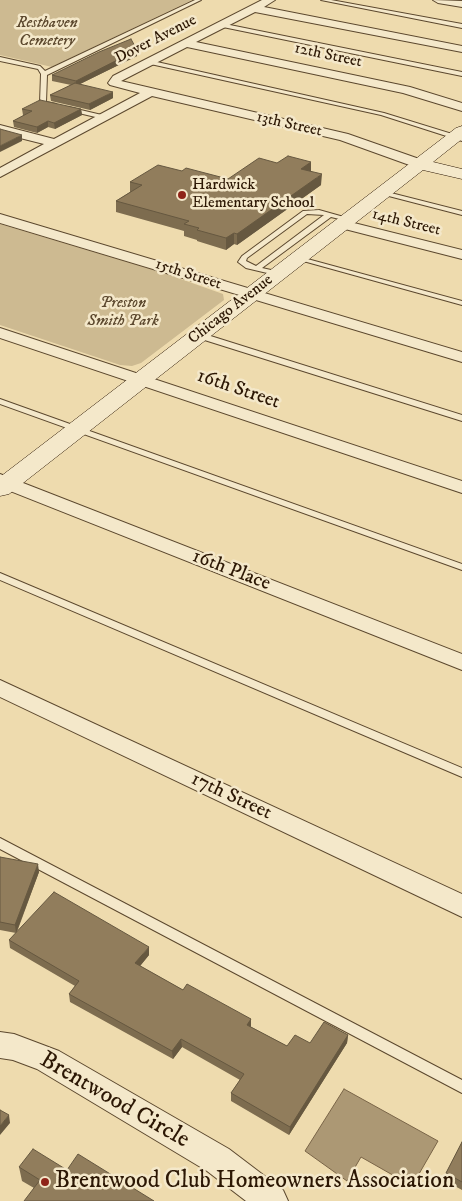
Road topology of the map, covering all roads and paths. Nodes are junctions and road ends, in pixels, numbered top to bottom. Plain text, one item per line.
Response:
1 (199, 0) edge
2 (270, 0) edge
3 (324, 0) edge
4 (438, 0) edge
5 (462, 4) edge
6 (254, 8) junction
7 (220, 25) junction
8 (462, 26) edge
9 (185, 43) junction
10 (462, 49) edge
11 (0, 59) edge
12 (148, 62) junction
13 (44, 74) junction
14 (462, 74) edge
15 (114, 83) joint
16 (150, 92) junction
17 (462, 107) edge
18 (104, 117) junction
19 (0, 129) edge
20 (459, 136) edge
21 (56, 143) junction
22 (420, 164) junction
23 (1, 171) edge
24 (462, 174) edge
25 (382, 193) junction
26 (462, 213) edge
27 (0, 218) edge
28 (340, 219) junction
29 (462, 255) edge
30 (298, 258) junction
31 (267, 271) junction
32 (250, 295) junction
33 (462, 303) edge
34 (0, 333) edge
35 (198, 335) junction
36 (462, 357) edge
37 (140, 380) junction
38 (0, 401) edge
39 (462, 418) edge
40 (77, 429) junction
41 (2, 484) edge
42 (462, 487) edge
43 (462, 567) edge
44 (0, 576) edge
45 (462, 662) edge
46 (0, 688) edge
47 (462, 773) edge
48 (0, 843) edge
49 (462, 906) edge
50 (0, 1045) edge
51 (462, 1088) edge
52 (272, 1201) edge

1 - 13 lane
2 - 6 street, Dover Avenue
3 - 8 lane
4 - 5 street
6 - 7 street, Dover Avenue
6 - 10 street
7 - 9 street, Dover Avenue
7 - 14 lane
9 - 12 street, Dover Avenue
9 - 17 street, 12th Street
11 - 13 lane
12 - 15 street, Dover Avenue
12 - 20 lane
13 - 18 lane
15 - 16 street, 13th Street
16 - 18 street
16 - 22 street, 13th Street
18 - 21 street
19 - 21 street
20 - 22 street, Chicago Avenue
21 - 23 street
22 - 24 street, 13th Street
22 - 25 street, Chicago Avenue
25 - 26 lane
25 - 28 street, Chicago Avenue
27 - 32 street, 15th Street
28 - 29 street, 14th Street
28 - 30 street, Chicago Avenue
28 - 31 lane
28 - 31 lane
30 - 31 street, Chicago Avenue
30 - 33 lane
31 - 32 street, Chicago Avenue
32 - 35 street, Chicago Avenue
32 - 36 street, 15th Street
34 - 37 street, 16th Street
35 - 37 street, Chicago Avenue
35 - 39 lane
37 - 40 street, Chicago Avenue
37 - 42 street, 16th Street
38 - 40 lane
40 - 41 street, Chicago Avenue
40 - 43 lane
41 - 45 street, 16th Place
44 - 47 lane
46 - 49 street, 17th Street
48 - 51 lane
50 - 52 street, Brentwood Circle

